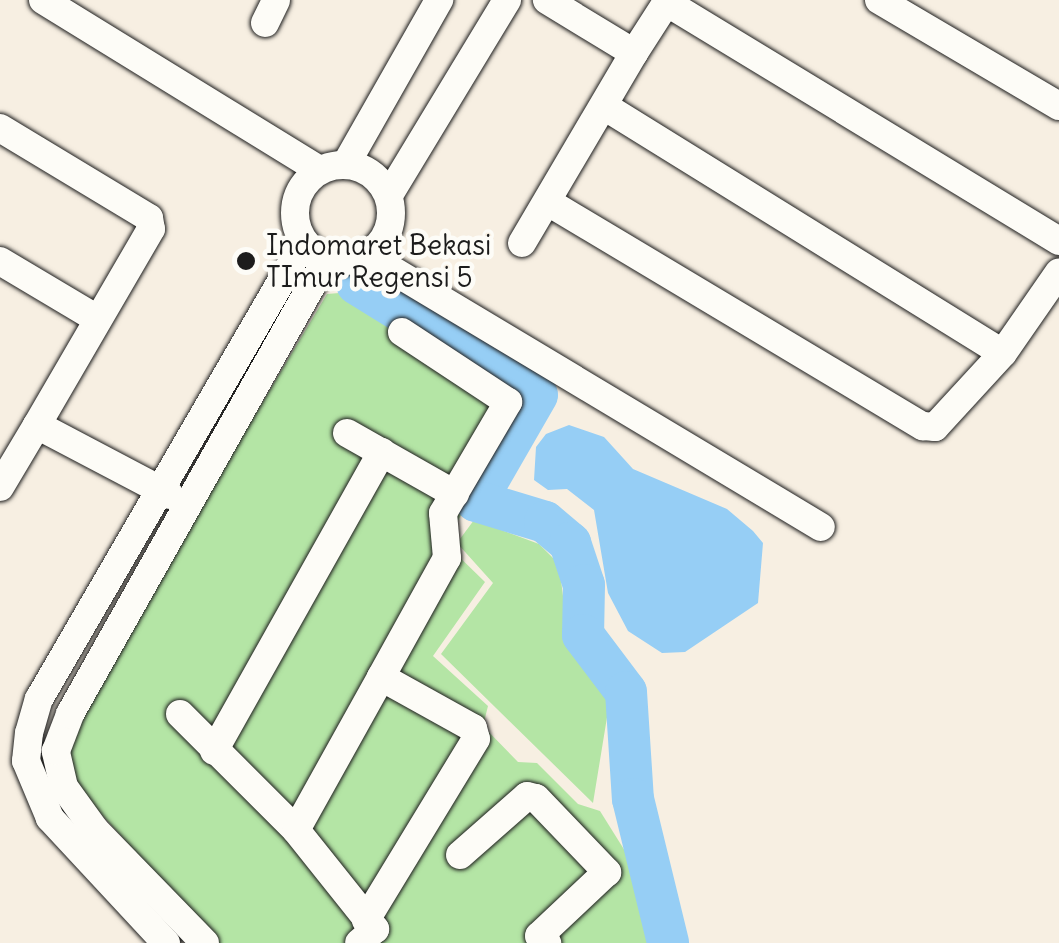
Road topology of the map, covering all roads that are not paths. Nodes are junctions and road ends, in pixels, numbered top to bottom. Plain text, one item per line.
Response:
1 (43, 0) edge
2 (439, 0) edge
3 (507, 0) edge
4 (547, 0) edge
5 (879, 0) edge
6 (667, 1) edge
7 (634, 54) junction
8 (604, 106) junction
9 (1059, 106) edge
10 (0, 128) edge
11 (332, 167) junction
12 (389, 195) junction
13 (548, 202) junction
14 (1059, 241) edge
15 (522, 243) dead end
16 (316, 250) junction
17 (367, 255) junction
18 (1, 264) edge
19 (1059, 272) edge
20 (94, 317) junction
21 (402, 332) dead end
22 (1003, 353) junction
23 (37, 424) junction
24 (347, 434) dead end
25 (382, 452) junction
26 (0, 486) edge
27 (158, 489) junction
28 (455, 494) junction
29 (186, 503) junction
30 (821, 526) dead end
31 (381, 677) junction
32 (180, 714) dead end
33 (214, 751) junction
34 (296, 830) junction
35 (460, 855) dead end
36 (372, 934) edge
37 (539, 940) edge
38 (166, 943) edge
39 (204, 943) edge

1 - 11 street
2 - 11 street
3 - 12 street
4 - 7 street
5 - 9 street
6 - 7 street
6 - 14 street
7 - 8 street
8 - 13 street
8 - 22 street
10 - 20 street
11 - 12 street
11 - 16 street
12 - 17 street
13 - 15 street
13 - 22 street
16 - 17 street
16 - 27 street
16 - 29 street
17 - 30 street
18 - 20 street
19 - 22 street
20 - 23 street
21 - 28 street
23 - 26 street
23 - 27 street
24 - 25 street
25 - 28 street
25 - 33 street
27 - 29 street
27 - 38 street
28 - 31 street
29 - 39 street
31 - 34 street
31 - 36 street
32 - 33 street
33 - 34 street
34 - 36 street
35 - 37 street

